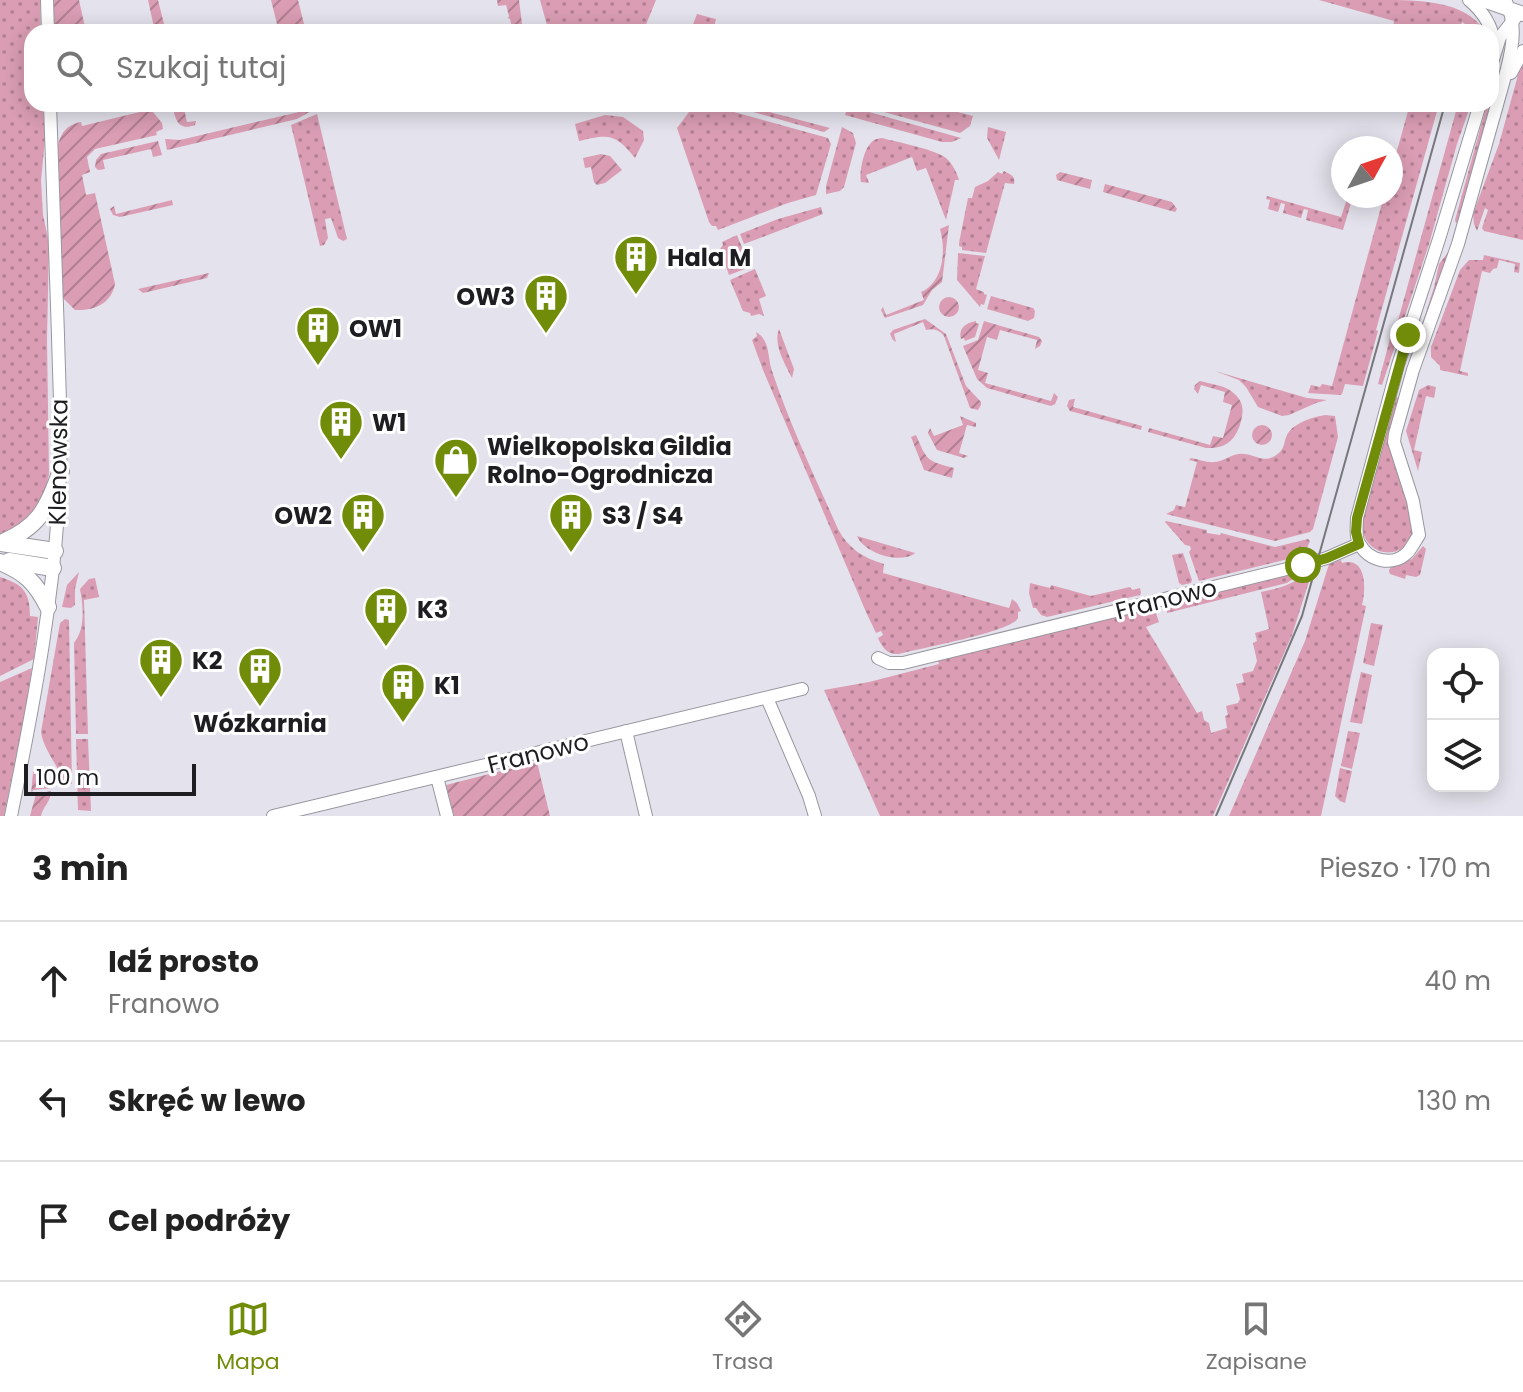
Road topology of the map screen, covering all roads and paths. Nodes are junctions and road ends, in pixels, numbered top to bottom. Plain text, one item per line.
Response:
1 (47, 0) edge
2 (1469, 0) edge
3 (1483, 0) edge
4 (1516, 12) edge
5 (48, 24) edge
6 (1488, 24) edge
7 (1499, 40) edge
8 (1523, 51) edge
9 (1500, 93) junction
10 (1499, 97) edge
11 (51, 112) edge
12 (1478, 112) edge
13 (1495, 112) edge
14 (61, 471) junction
15 (1359, 544) junction
16 (55, 551) junction
17 (0, 552) edge
18 (53, 568) junction
19 (48, 607) junction
20 (878, 658) dead end
21 (802, 689) dead end
22 (767, 698) junction
23 (626, 731) junction
24 (437, 777) junction
25 (11, 816) edge
26 (273, 816) edge
27 (447, 816) edge
28 (646, 816) edge
29 (815, 816) edge

1 - 5 street
2 - 6 street
3 - 4 street
4 - 7 street
4 - 9 street
8 - 9 street
9 - 10 street
11 - 14 street, Klenowska
12 - 15 street
13 - 15 street
14 - 16 street, Klenowska
14 - 17 main road
15 - 20 street, Franowo
16 - 17 main road
16 - 18 street, Klenowska
17 - 18 main road
17 - 19 main road
18 - 19 street, Klenowska
19 - 25 street, Klenowska
21 - 22 street, Franowo
22 - 23 street, Franowo
22 - 29 street
23 - 24 street, Franowo
23 - 28 street
24 - 26 street, Franowo
24 - 27 street

